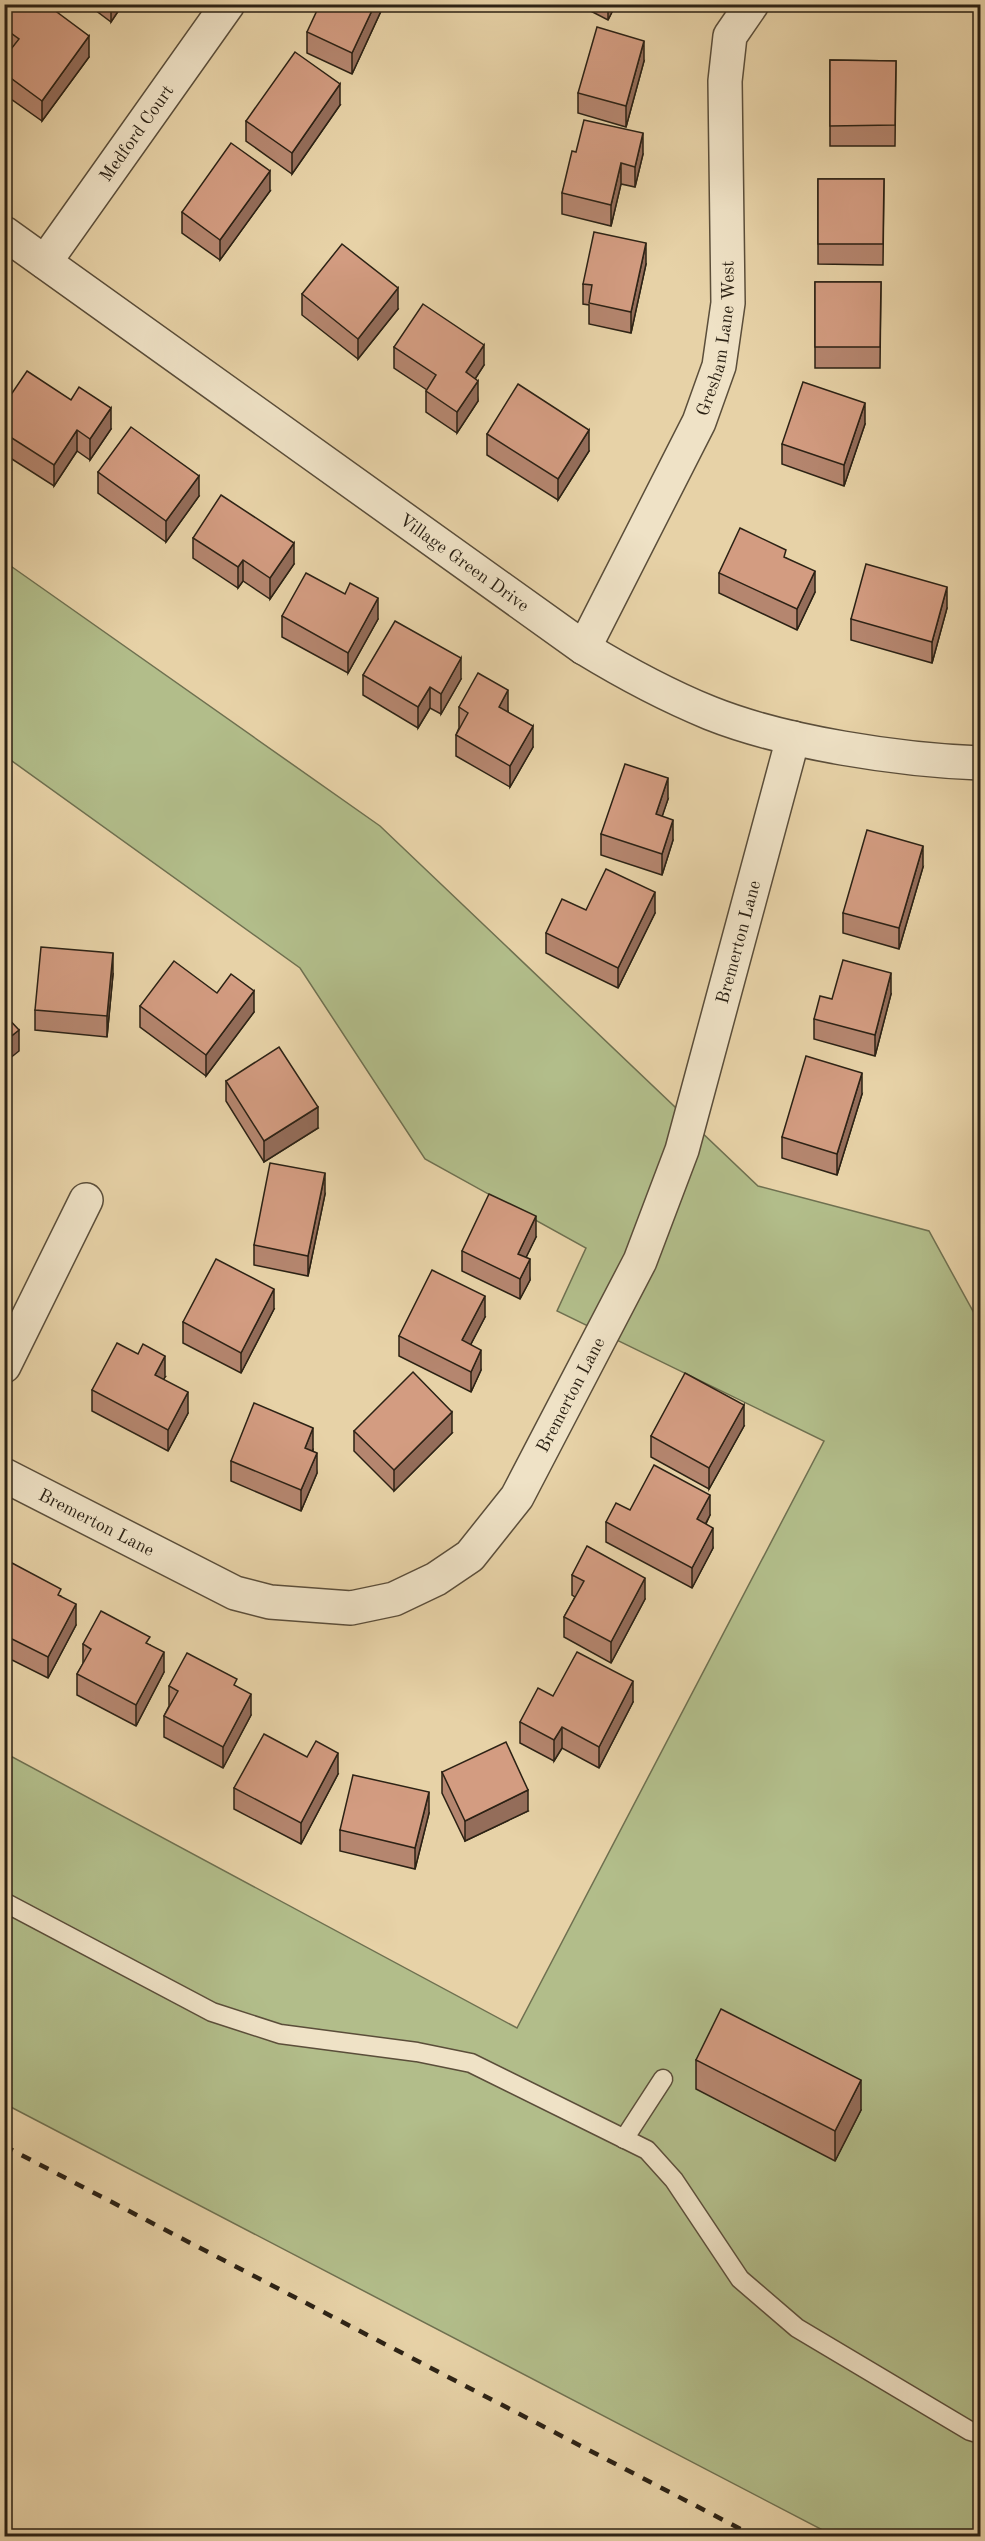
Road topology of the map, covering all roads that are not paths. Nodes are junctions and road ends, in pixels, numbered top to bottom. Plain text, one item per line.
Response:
1 (228, 4) edge
2 (752, 4) edge
3 (4, 232) edge
4 (45, 262) junction
5 (584, 648) junction
6 (793, 738) junction
7 (981, 763) edge
8 (86, 1200) dead end
9 (4, 1366) edge
10 (4, 1475) edge
11 (4, 1902) edge
12 (663, 2079) dead end
13 (624, 2139) junction
14 (981, 2434) edge

1 - 4 street, Medford Court
2 - 5 street, Gresham Lane West
3 - 4 street, Village Green Drive
4 - 5 street, Village Green Drive
5 - 6 street, Village Green Drive
6 - 7 street, Village Green Drive
6 - 10 street, Bremerton Lane
8 - 9 street
11 - 13 lane
12 - 13 lane
13 - 14 lane

